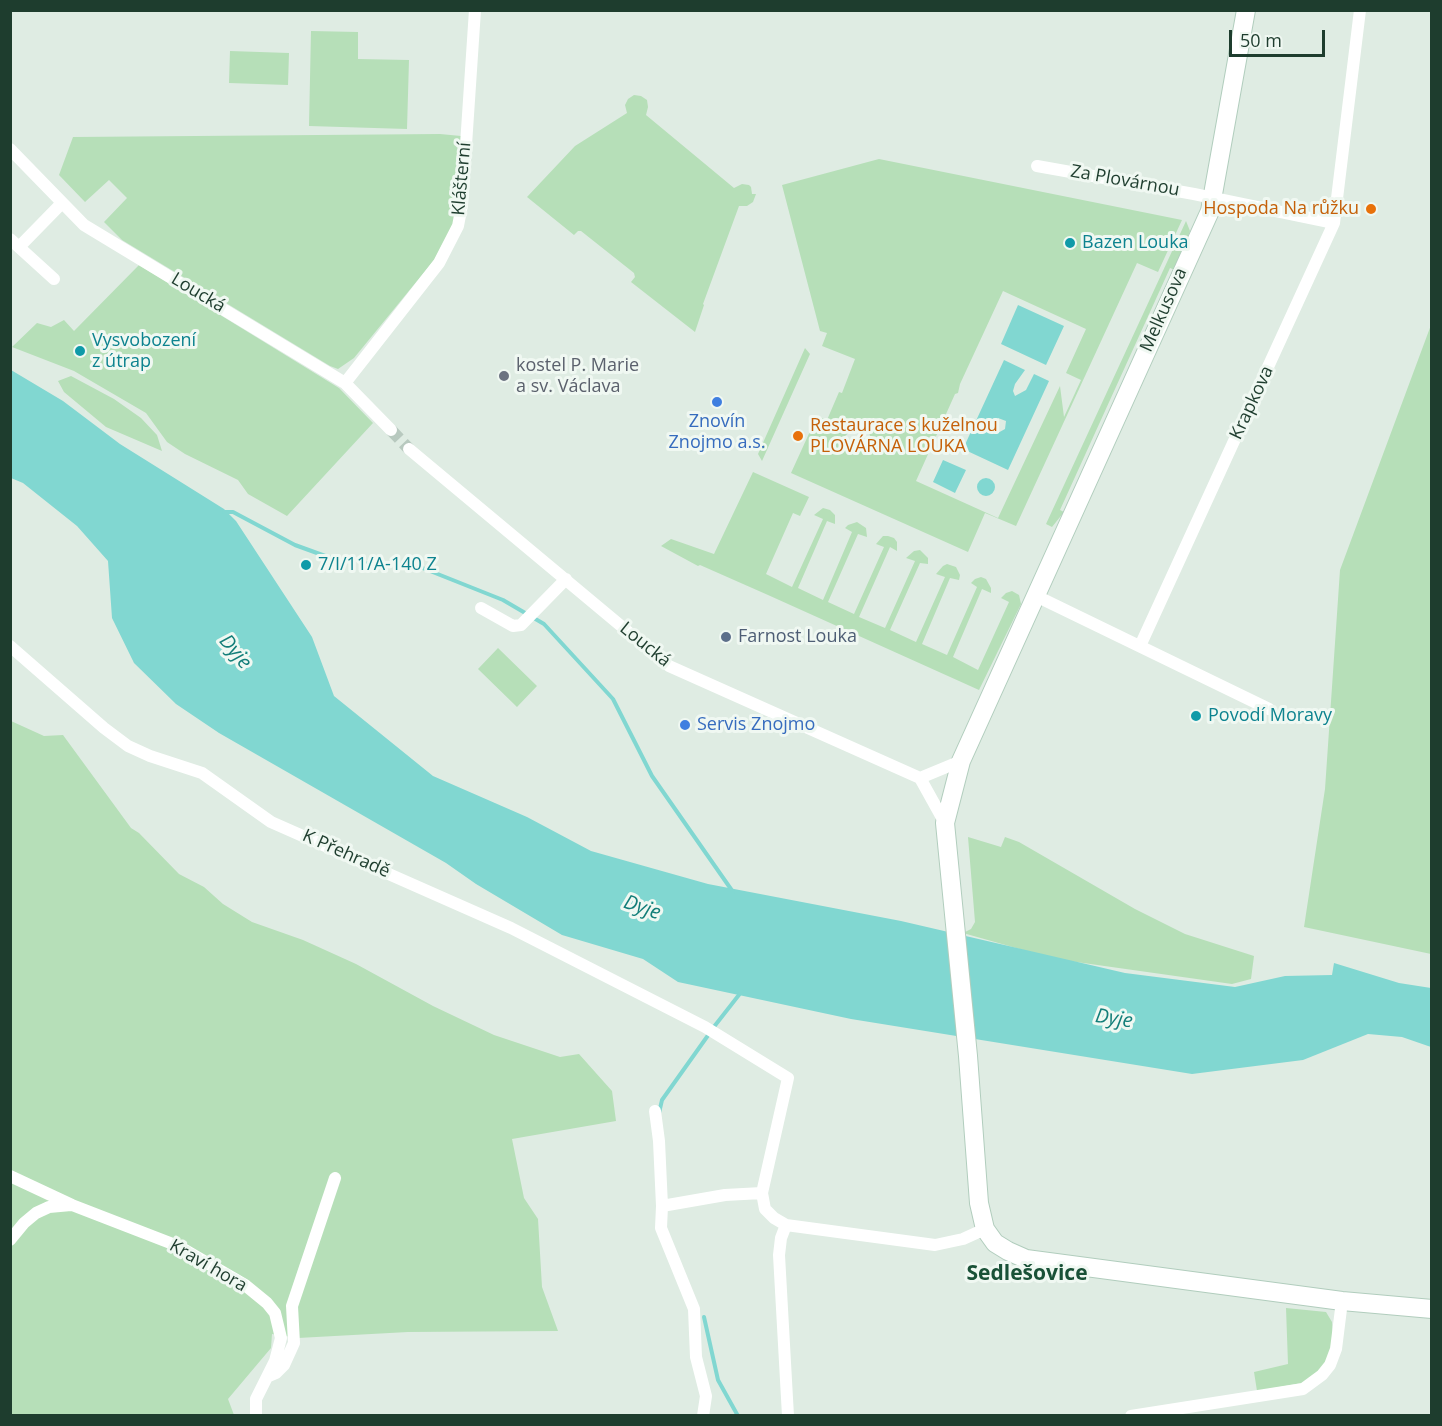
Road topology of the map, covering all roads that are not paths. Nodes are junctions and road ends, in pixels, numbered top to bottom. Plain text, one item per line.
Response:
1 (475, 10) edge
2 (1246, 10) edge
3 (1360, 10) edge
4 (10, 149) edge
5 (1037, 166) dead end
6 (1213, 197) junction
7 (62, 203) junction
8 (1334, 223) junction
9 (15, 243) edge
10 (54, 279) dead end
11 (345, 383) junction
12 (391, 430) tunnel mouth
13 (409, 449) tunnel mouth
14 (566, 579) junction
15 (1035, 595) junction
16 (481, 608) dead end
17 (10, 646) edge
18 (1140, 646) junction
19 (1269, 709) dead end
20 (961, 761) junction
21 (920, 778) junction
22 (945, 823) junction
23 (655, 1111) dead end
24 (10, 1176) edge
25 (335, 1178) dead end
26 (762, 1193) junction
27 (72, 1204) junction
28 (662, 1206) junction
29 (786, 1225) junction
30 (985, 1229) junction
31 (10, 1240) edge
32 (1342, 1301) junction
33 (1431, 1309) edge
34 (267, 1376) junction
35 (256, 1416) edge
36 (703, 1416) edge
37 (788, 1416) edge
38 (1131, 1416) edge

1 - 11 street, Klášterní
2 - 6 street, Melkusova
3 - 8 street, Krapkova
4 - 7 street, Loucká
5 - 6 street, Za Plovárnou
6 - 8 street, Za Plovárnou
6 - 15 street, Melkusova
7 - 9 street
7 - 11 street, Loucká
8 - 18 street, Krapkova
9 - 10 street
11 - 12 street, Loucká
13 - 14 street, Loucká
14 - 16 street
14 - 21 street, Loucká
15 - 18 street
15 - 20 street, Melkusova
17 - 26 street, K Přehradě
18 - 19 street
20 - 21 street
20 - 22 street, Melkusova
21 - 22 street
22 - 30 street, Melkusova
23 - 28 street
24 - 27 street, Kraví hora
25 - 34 street, Kraví hora
26 - 28 street
26 - 29 street
27 - 31 street
27 - 34 street, Kraví hora
28 - 36 street
29 - 30 street
29 - 37 street
30 - 32 street
32 - 33 street
32 - 38 street
34 - 35 street, Kraví hora

